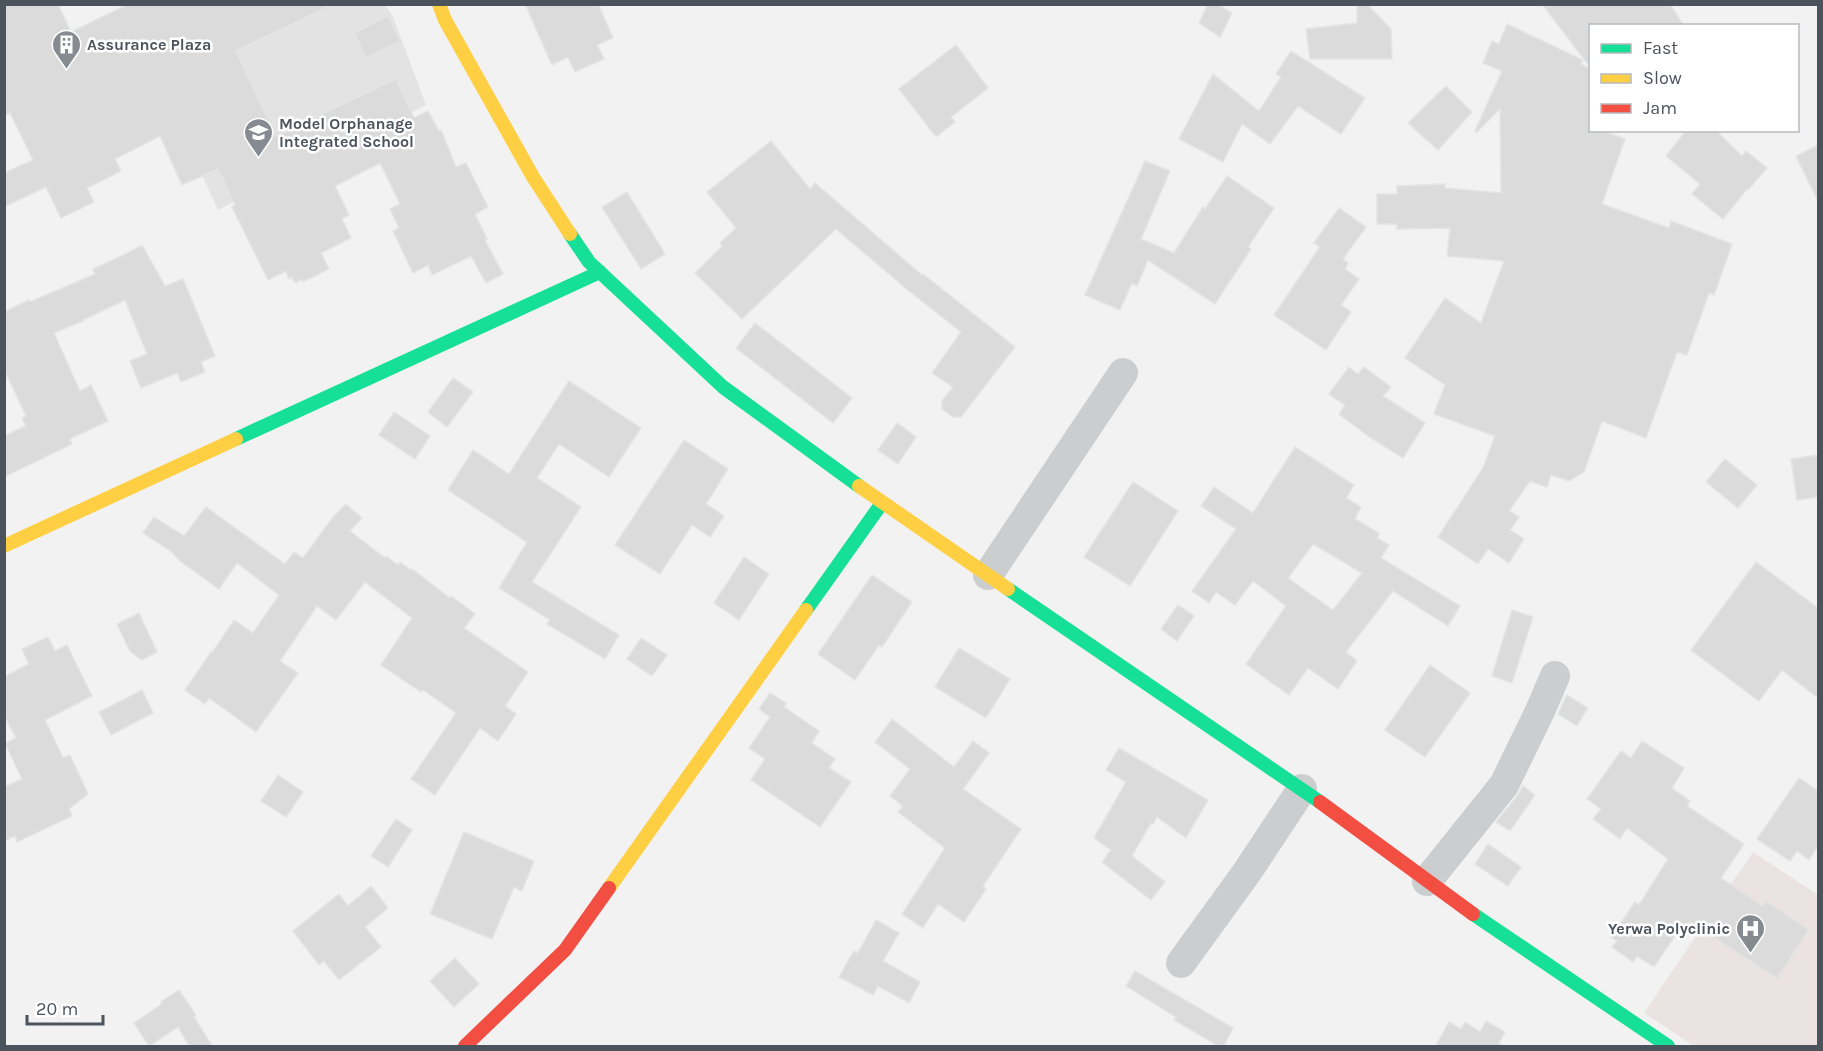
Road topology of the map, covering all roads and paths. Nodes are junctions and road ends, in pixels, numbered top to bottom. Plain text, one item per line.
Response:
1 (440, 4) edge
2 (466, 29) dead end
3 (533, 177) junction
4 (600, 272) junction
5 (1123, 373) dead end
6 (882, 503) junction
7 (4, 546) edge
8 (988, 575) junction
9 (1555, 676) dead end
10 (1302, 789) junction
11 (1427, 881) junction
12 (1181, 963) dead end
13 (465, 1047) edge
14 (1668, 1047) edge

1 - 3 street
2 - 3 street
3 - 4 street
4 - 6 street
4 - 7 street
5 - 8 street
6 - 8 street
6 - 13 street
8 - 10 street
9 - 11 street
10 - 11 street
10 - 12 street
11 - 14 street

